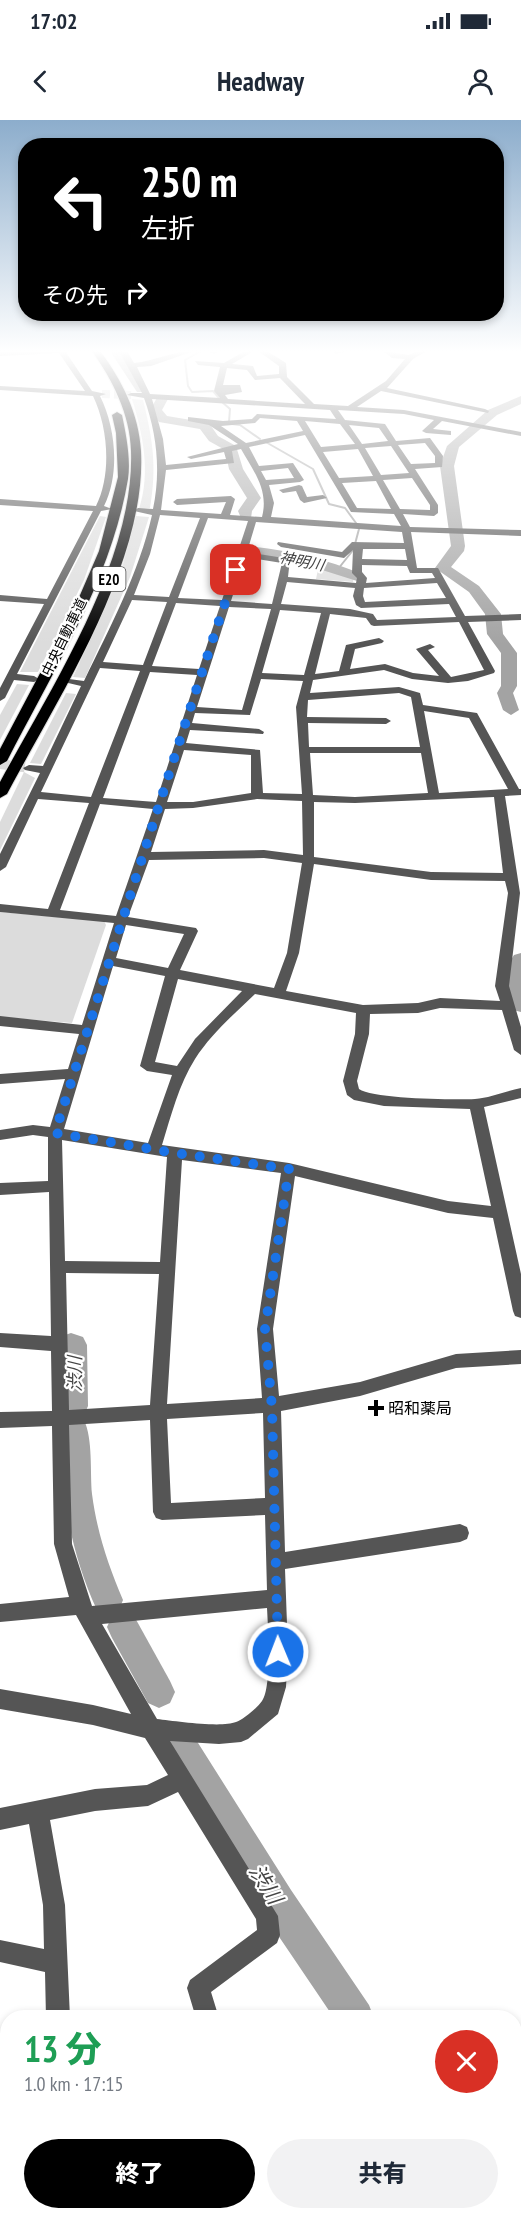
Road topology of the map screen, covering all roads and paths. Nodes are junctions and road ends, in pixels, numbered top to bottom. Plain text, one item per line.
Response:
1 (110, 449) edge
2 (122, 449) edge
3 (135, 449) edge
4 (158, 449) edge
5 (223, 449) edge
6 (227, 449) edge
7 (246, 449) edge
8 (328, 449) edge
9 (362, 449) edge
10 (399, 449) edge
11 (434, 449) edge
12 (318, 450) joint
13 (190, 457) dead end
14 (162, 468) junction
15 (257, 469) junction
16 (413, 471) junction
17 (379, 478) junction
18 (338, 481) junction
19 (266, 487) junction
20 (227, 491) dead end
21 (323, 498) dead end
22 (0, 502) edge
23 (177, 502) junction
24 (104, 508) junction
25 (138, 511) dead end
26 (155, 512) junction
27 (397, 512) junction
28 (181, 513) junction
29 (205, 515) junction
30 (225, 516) junction
31 (253, 518) junction
32 (266, 519) junction
33 (405, 529) junction
34 (521, 533) edge
35 (281, 544) dead end
36 (360, 546) junction
37 (409, 546) junction
38 (242, 554) junction
39 (357, 562) junction
40 (412, 563) junction
41 (282, 579) junction
42 (442, 580) junction
43 (360, 586) junction
44 (128, 597) junction
45 (0, 598) edge
46 (173, 600) junction
47 (453, 601) junction
48 (50, 602) junction
49 (225, 603) junction
50 (276, 607) junction
51 (326, 610) junction
52 (521, 617) edge
53 (463, 620) junction
54 (379, 641) dead end
55 (430, 647) dead end
56 (97, 665) junction
57 (147, 668) junction
58 (203, 672) junction
59 (344, 673) junction
60 (256, 676) junction
61 (11, 677) junction
62 (309, 678) junction
63 (34, 679) dead end
64 (448, 680) junction
65 (69, 682) dead end
66 (87, 684) junction
67 (304, 697) junction
68 (0, 698) edge
69 (418, 707) junction
70 (191, 710) junction
71 (302, 720) junction
72 (386, 721) dead end
73 (186, 726) junction
74 (259, 732) dead end
75 (179, 746) junction
76 (303, 750) junction
77 (426, 750) junction
78 (0, 761) edge
79 (30, 768) tunnel mouth
80 (46, 770) junction
81 (518, 792) edge
82 (500, 793) junction
83 (0, 794) edge
84 (34, 795) junction
85 (257, 796) junction
86 (434, 796) junction
87 (308, 798) junction
88 (98, 800) junction
89 (160, 806) junction
90 (144, 856) junction
91 (307, 859) junction
92 (0, 867) edge
93 (510, 877) junction
94 (0, 908) edge
95 (53, 912) junction
96 (121, 920) junction
97 (513, 942) edge
98 (109, 961) junction
99 (173, 972) junction
100 (253, 988) junction
101 (279, 992) junction
102 (508, 1006) junction
103 (363, 1010) junction
104 (0, 1021) edge
105 (88, 1030) junction
106 (521, 1050) edge
107 (182, 1072) junction
108 (74, 1073) junction
109 (0, 1079) edge
110 (521, 1093) edge
111 (476, 1104) junction
112 (55, 1133) junction
113 (0, 1135) edge
114 (153, 1150) junction
115 (175, 1153) junction
116 (289, 1169) junction
117 (56, 1186) junction
118 (0, 1190) edge
119 (499, 1213) junction
120 (57, 1267) junction
121 (167, 1268) junction
122 (521, 1311) edge
123 (0, 1341) edge
124 (58, 1344) junction
125 (521, 1357) edge
126 (272, 1405) junction
127 (158, 1412) junction
128 (59, 1418) junction
129 (0, 1420) edge
130 (275, 1506) junction
131 (460, 1533) dead end
132 (276, 1562) junction
133 (277, 1598) junction
134 (84, 1610) junction
135 (0, 1613) edge
136 (0, 1699) edge
137 (151, 1729) junction
138 (183, 1779) junction
139 (38, 1813) junction
140 (0, 1819) edge
141 (0, 1950) edge
142 (56, 1963) junction
143 (57, 2010) edge
144 (205, 2010) edge

1 - 24 street
2 - 78 highway, 中央自動車道 / E20
3 - 83 highway, 中央自動車道 / E20
4 - 14 street
5 - 13 street
6 - 14 street
7 - 15 street
8 - 12 street
9 - 17 street
10 - 16 street
11 - 16 street
12 - 18 street
14 - 26 street
15 - 19 street
15 - 19 street
16 - 17 street
16 - 27 street
17 - 18 street
17 - 27 street
18 - 27 street
19 - 21 street
19 - 32 street
20 - 23 street
22 - 24 street
23 - 28 street
23 - 30 street
24 - 48 street
25 - 26 street
26 - 28 street
26 - 44 street
27 - 33 street
28 - 29 street
29 - 30 street
29 - 46 street
30 - 31 street
31 - 32 street
31 - 38 street
32 - 33 street
33 - 34 street
33 - 37 street
35 - 36 street
36 - 37 street
36 - 39 street
37 - 40 street
38 - 41 street
38 - 49 street
39 - 40 street
39 - 43 street
40 - 42 street
41 - 43 street
41 - 50 street
42 - 43 street
42 - 47 street
43 - 47 street
44 - 46 street
44 - 56 street
45 - 48 street
46 - 49 street
46 - 57 street
47 - 53 street
48 - 61 street
49 - 50 street
49 - 58 street
50 - 51 street
50 - 60 street
51 - 53 street
51 - 62 street
52 - 53 street
53 - 64 street
54 - 59 street
55 - 64 street
56 - 57 street
56 - 66 street
57 - 58 street
57 - 88 street
58 - 70 street
59 - 62 street
59 - 64 street
60 - 62 street
60 - 70 street
61 - 63 street
61 - 68 street
62 - 67 street
65 - 66 street
66 - 80 street
67 - 69 street
67 - 71 street
69 - 77 street
69 - 81 street
70 - 73 street
71 - 72 street
71 - 76 street
73 - 74 street
73 - 75 street
75 - 85 street
75 - 89 street
76 - 77 street
76 - 87 street
77 - 86 street
79 - 80 street
80 - 84 street
81 - 82 street
82 - 86 street
82 - 93 street
84 - 88 street
84 - 92 street
85 - 87 street
85 - 89 street
86 - 87 street
87 - 91 street
88 - 89 street
88 - 95 street
89 - 90 street
90 - 91 street
90 - 96 street
91 - 93 street
91 - 101 street
93 - 97 street
94 - 95 street
95 - 96 street
96 - 98 street
96 - 99 street
97 - 102 street
98 - 99 street
98 - 105 street
99 - 100 street
99 - 107 street
100 - 101 street
100 - 107 street
101 - 103 street
102 - 103 street
102 - 106 street
103 - 111 street
104 - 105 street
105 - 108 street
107 - 114 street
108 - 109 street
108 - 112 street
110 - 111 street
111 - 119 street
112 - 113 street
112 - 114 street
112 - 117 street
114 - 115 street
115 - 116 street
115 - 121 street
116 - 119 street
116 - 126 street
117 - 118 street
117 - 120 street
119 - 122 street
120 - 121 street
120 - 124 street
121 - 127 street
123 - 124 street
124 - 128 street
125 - 126 street
126 - 127 street
126 - 130 street
127 - 128 street
127 - 130 street
128 - 129 street
128 - 134 street
130 - 132 street
131 - 132 street
132 - 133 street
133 - 134 street
133 - 137 street
134 - 135 street
134 - 137 street
136 - 137 street
137 - 138 street
138 - 139 street
138 - 144 street
139 - 140 street
139 - 142 street
141 - 142 street
142 - 143 street

